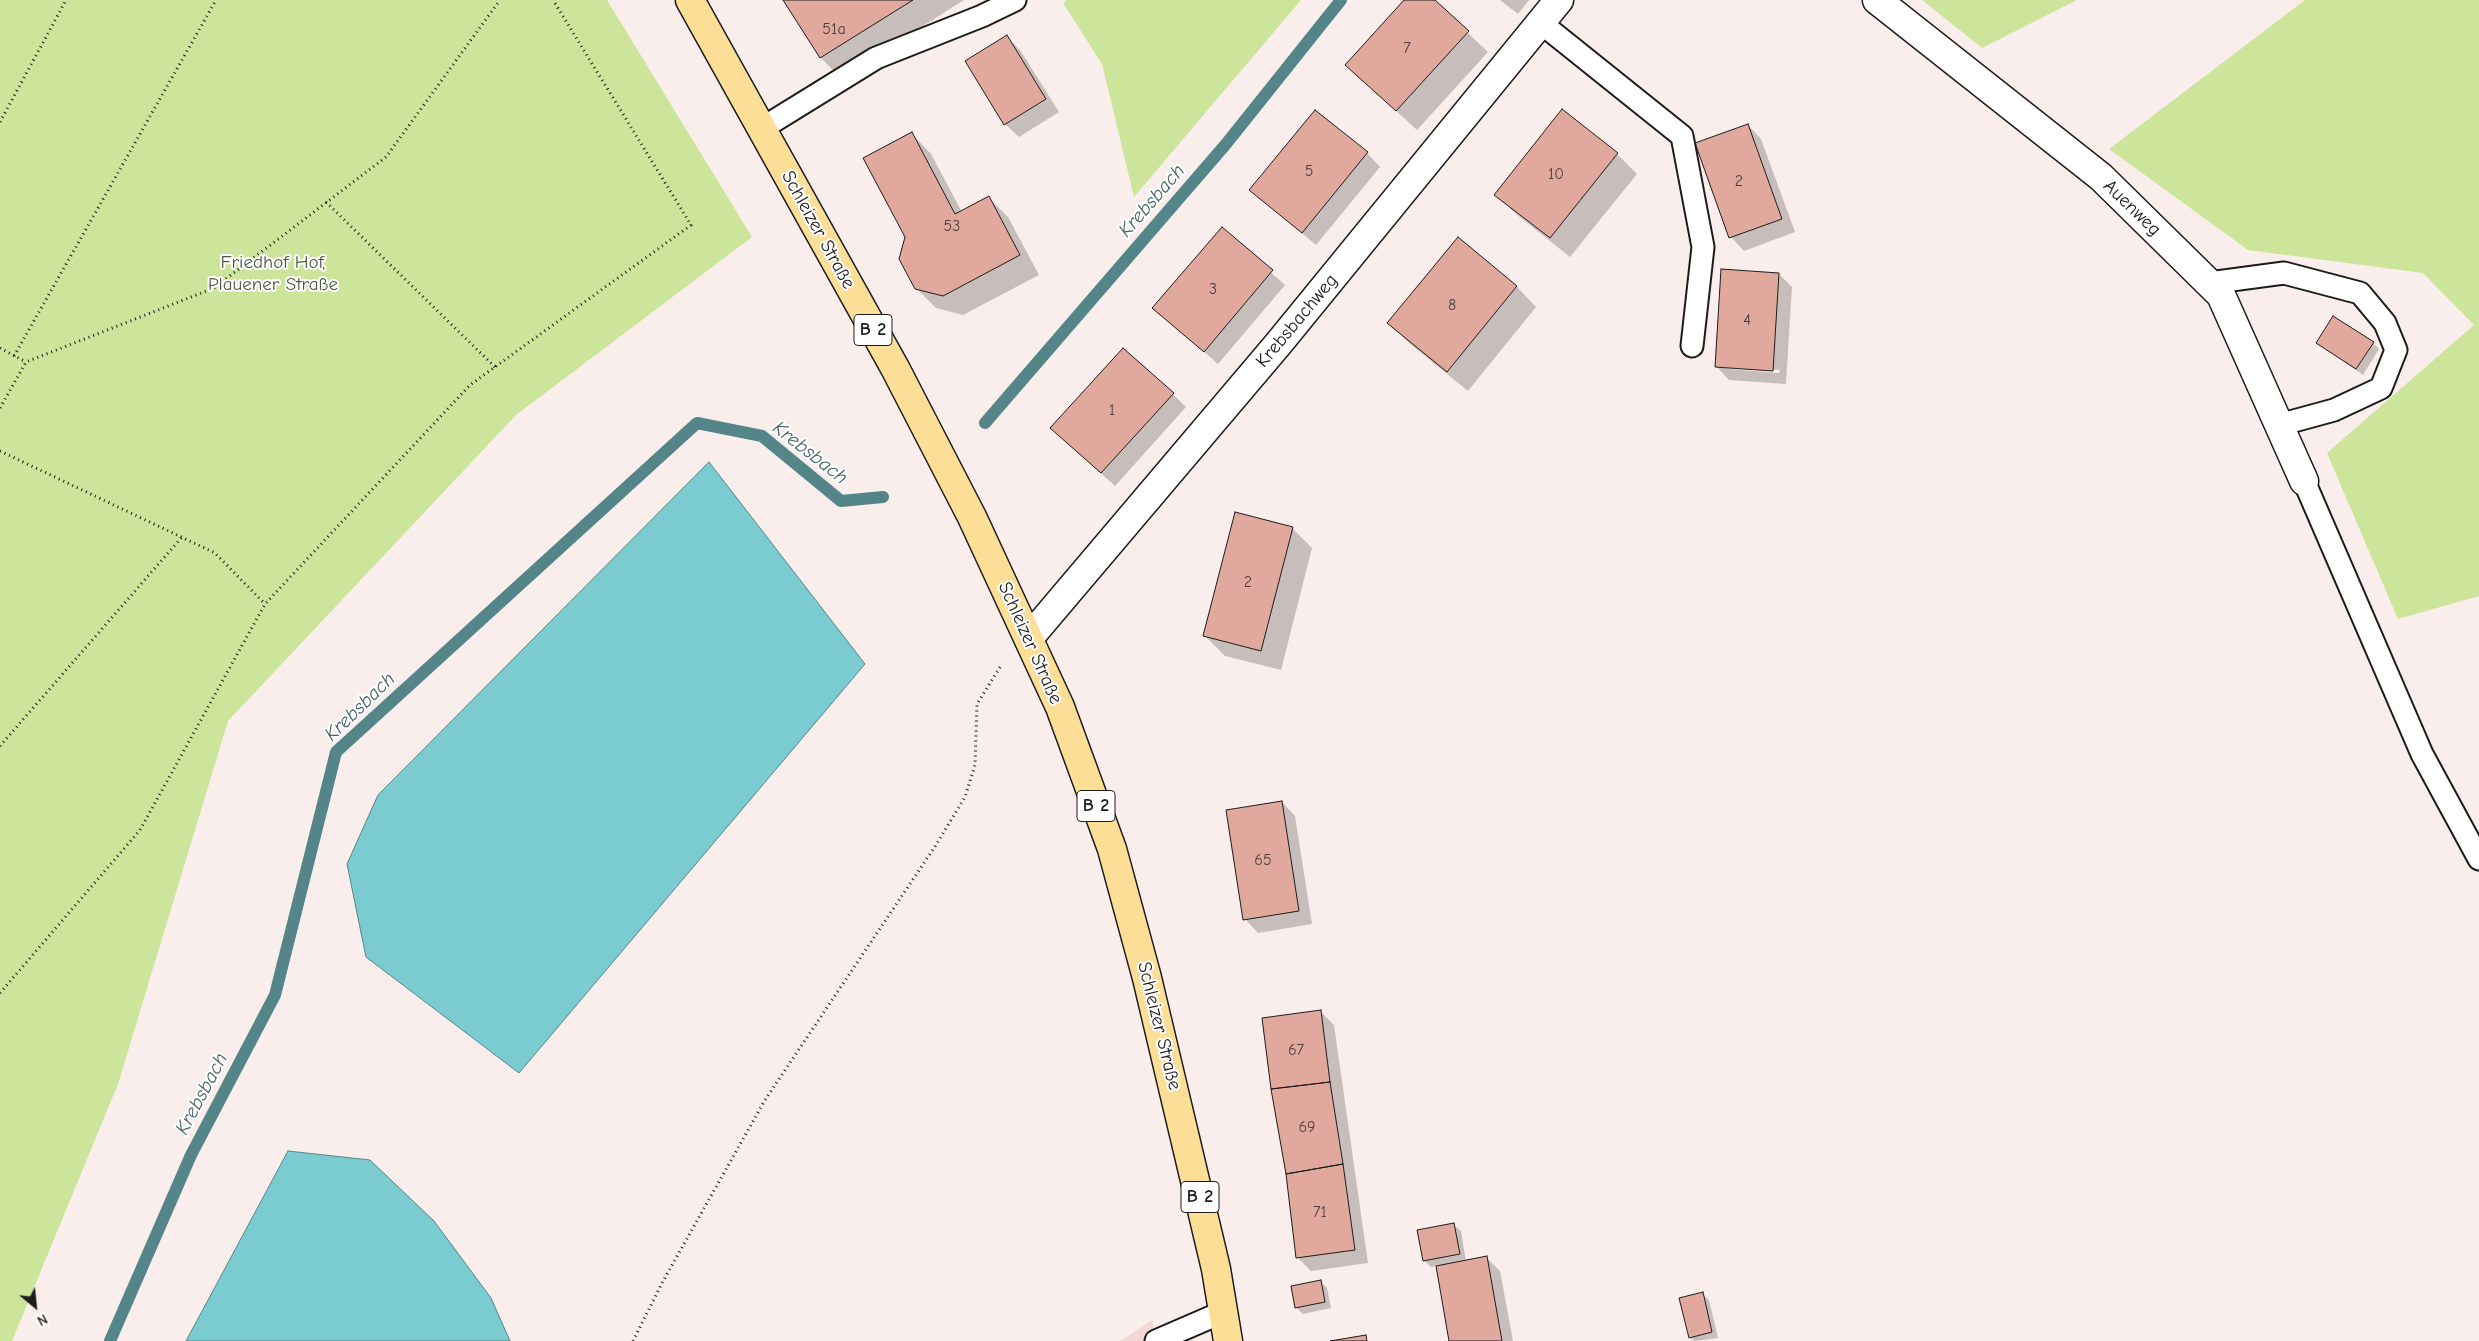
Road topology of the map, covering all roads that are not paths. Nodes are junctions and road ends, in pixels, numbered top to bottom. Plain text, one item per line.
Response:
1 (690, 0) edge
2 (1015, 0) edge
3 (1559, 0) edge
4 (1877, 0) edge
5 (1541, 23) junction
6 (762, 129) junction
7 (2209, 284) junction
8 (1692, 346) dead end
9 (2279, 425) junction
10 (2304, 481) joint
11 (1030, 638) junction
12 (2479, 859) edge
13 (1223, 1312) junction
14 (1156, 1341) edge
15 (1228, 1341) edge

1 - 6 main road, Schleizer Straße / B 2
2 - 6 lane
3 - 5 street, Krebsbachweg
4 - 7 street, Auenweg
5 - 8 lane
5 - 11 street, Krebsbachweg
6 - 11 main road, Schleizer Straße / B 2
7 - 9 street, Auenweg
7 - 9 lane
9 - 10 street, Auenweg
10 - 12 lane
11 - 13 main road, Schleizer Straße / B 2
13 - 14 lane
13 - 15 main road, Schleizer Straße / B 2

